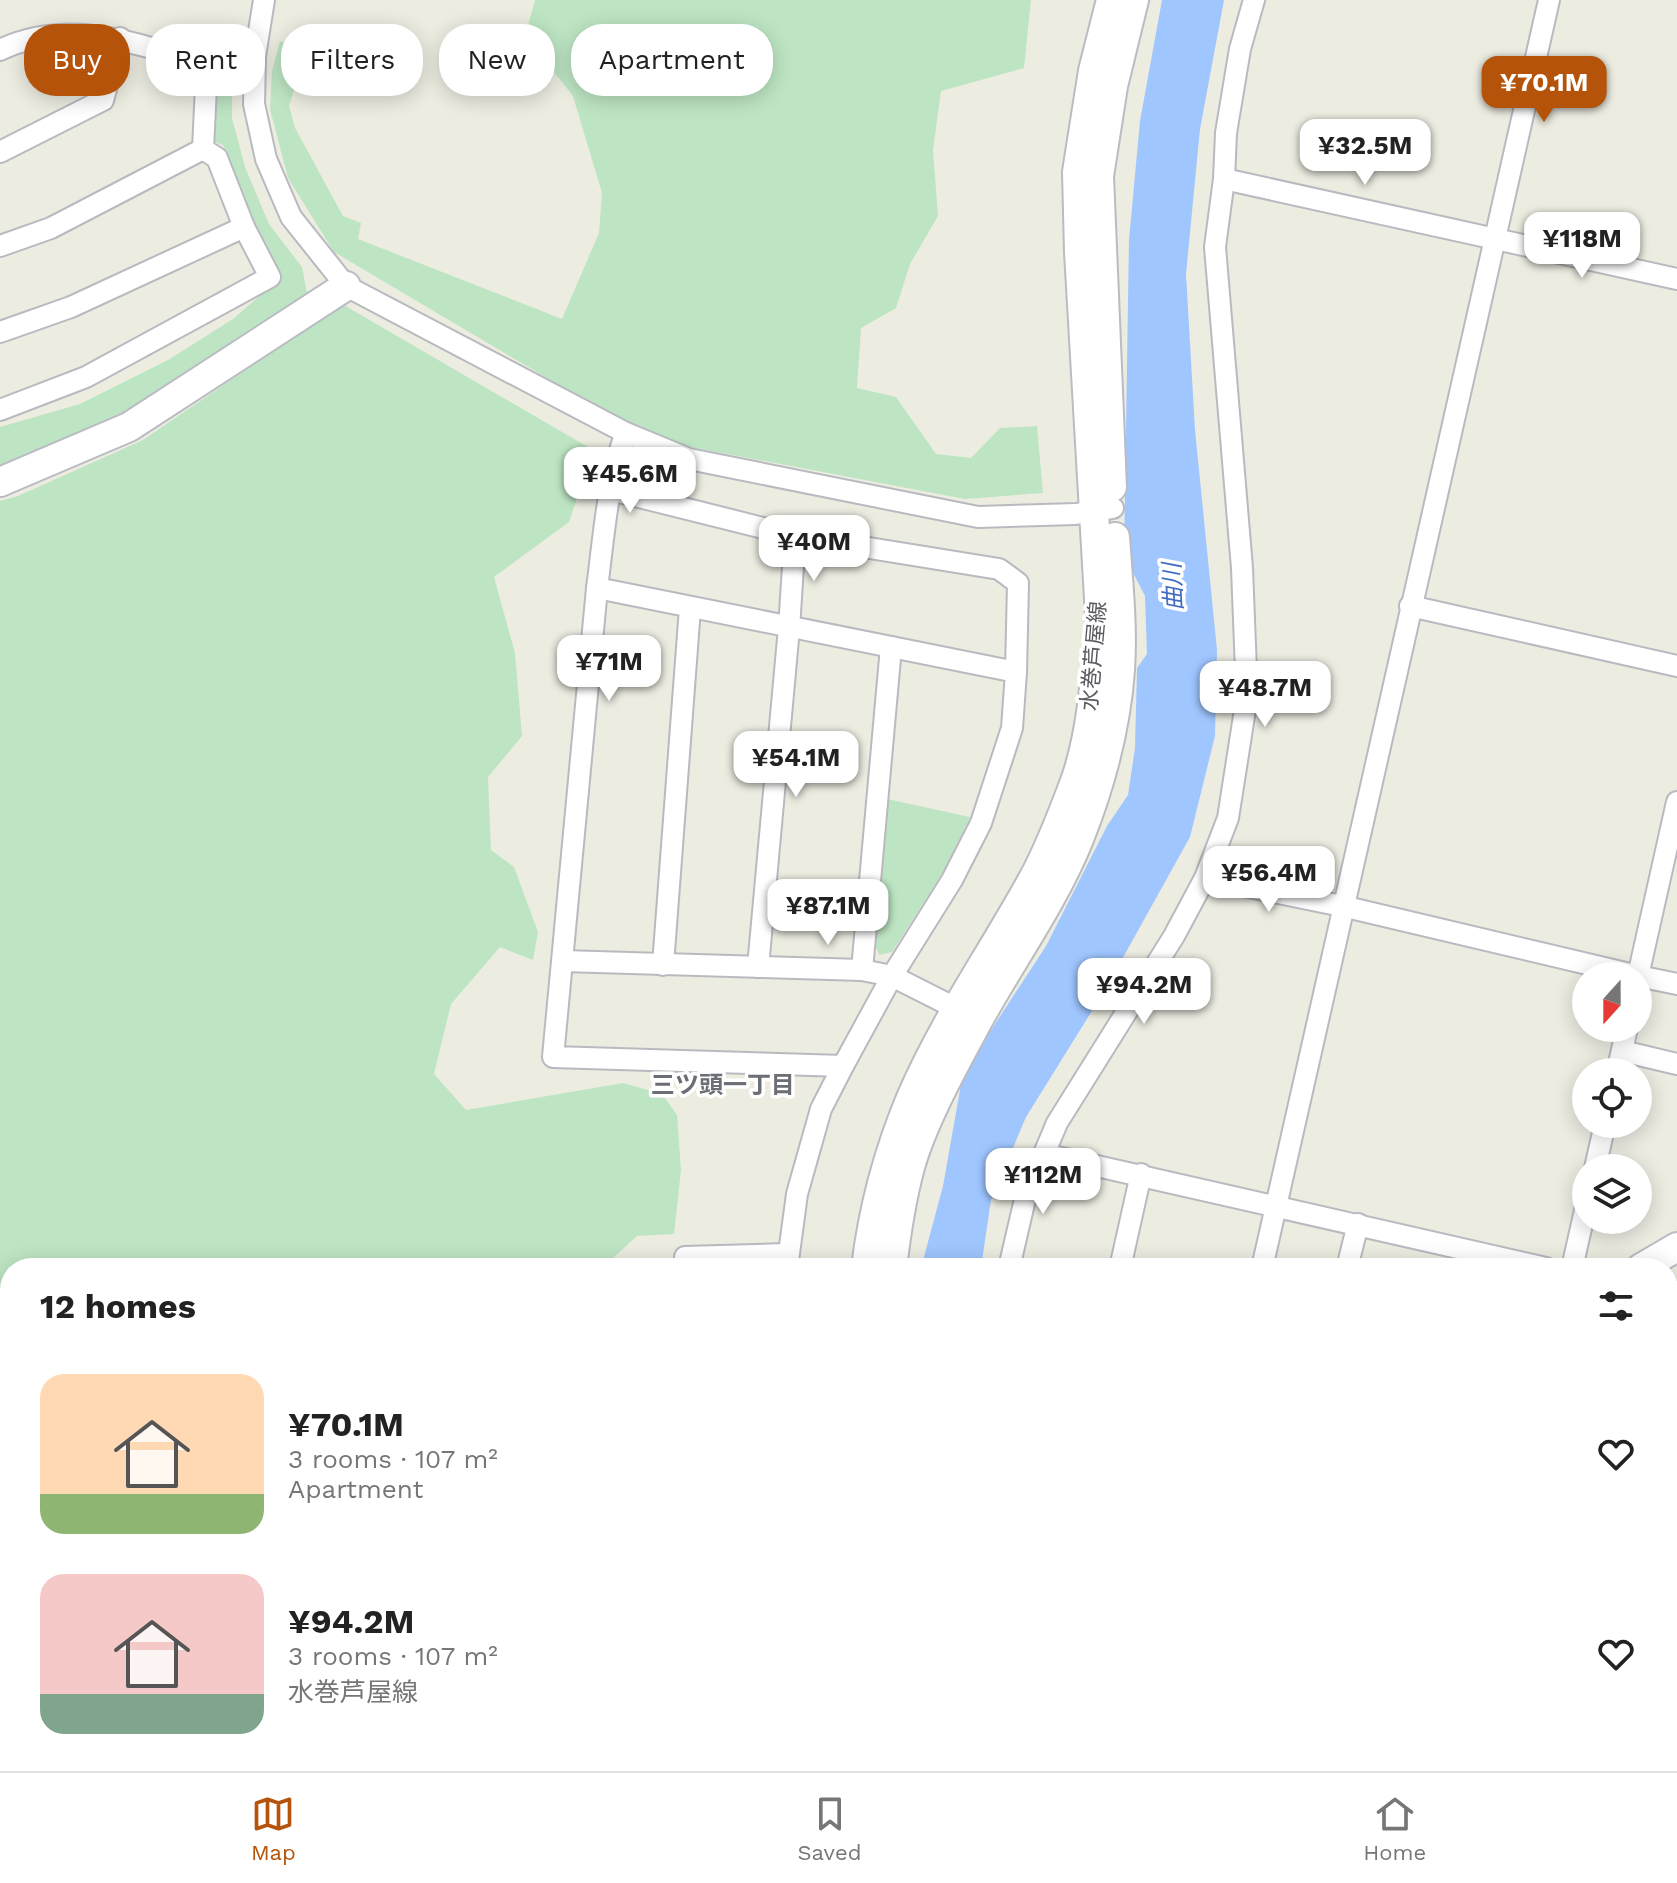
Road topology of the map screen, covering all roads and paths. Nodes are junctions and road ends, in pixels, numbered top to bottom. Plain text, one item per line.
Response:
1 (264, 0) edge
2 (1111, 0) edge
3 (1134, 0) edge
4 (1254, 0) edge
5 (1549, 0) edge
6 (130, 41) edge
7 (24, 42) edge
8 (0, 50) edge
9 (104, 96) edge
10 (203, 149) junction
11 (0, 152) edge
12 (1224, 179) junction
13 (244, 227) junction
14 (1496, 238) junction
15 (0, 246) edge
16 (1677, 279) edge
17 (346, 286) junction
18 (0, 332) edge
19 (0, 410) edge
20 (626, 433) junction
21 (0, 482) edge
22 (611, 490) junction
23 (1103, 509) junction
24 (795, 536) junction
25 (597, 588) junction
26 (1410, 606) junction
27 (690, 608) junction
28 (789, 628) junction
29 (891, 647) junction
30 (1677, 666) edge
31 (1016, 672) junction
32 (1677, 802) edge
33 (1205, 878) junction
34 (1342, 906) junction
35 (563, 961) junction
36 (663, 965) junction
37 (758, 967) junction
38 (862, 970) junction
39 (892, 976) junction
40 (1652, 979) edge
41 (1677, 984) edge
42 (968, 1015) junction
43 (1624, 1042) edge
44 (1622, 1051) junction
45 (1620, 1058) edge
46 (1677, 1064) edge
47 (843, 1066) junction
48 (1044, 1154) junction
49 (1141, 1174) junction
50 (1275, 1206) junction
51 (1358, 1224) junction
52 (1580, 1234) edge
53 (1677, 1247) edge
54 (685, 1258) edge
55 (710, 1258) edge
56 (787, 1258) edge
57 (867, 1258) edge
58 (893, 1258) edge
59 (1011, 1258) edge
60 (1122, 1258) edge
61 (1264, 1258) edge
62 (1350, 1258) edge
63 (1474, 1258) edge
64 (1574, 1258) edge
65 (1658, 1258) edge

1 - 17 street
2 - 23 main road, 水巻芦屋線
3 - 23 main road, 水巻芦屋線
4 - 12 street
5 - 14 street
6 - 10 street
7 - 8 street
9 - 11 street
10 - 13 street
10 - 15 street
12 - 14 street
12 - 33 street
13 - 18 street
13 - 19 street
14 - 16 street
14 - 26 street
17 - 20 street
17 - 21 main road
20 - 22 street
20 - 23 street
22 - 24 street
22 - 25 street
23 - 42 main road, 水巻芦屋線
24 - 28 street
24 - 31 street
25 - 27 street
25 - 35 street
26 - 30 street
26 - 34 street
27 - 28 street
27 - 36 street
28 - 29 street
28 - 37 street
29 - 31 street
29 - 38 street
31 - 39 street
32 - 34 street
33 - 34 street
33 - 48 street
34 - 50 street
35 - 36 street
35 - 47 street
36 - 37 street
37 - 38 street
38 - 39 street
39 - 42 street
39 - 47 street
40 - 41 street
42 - 57 main road, 水巻芦屋線
42 - 58 main road, 水巻芦屋線
43 - 44 street
44 - 45 street
44 - 46 street
47 - 56 street
48 - 49 street
48 - 59 street
49 - 50 street
49 - 60 street
50 - 51 street
50 - 61 street
51 - 62 street
51 - 63 street
52 - 64 street
53 - 65 main road
54 - 55 street

